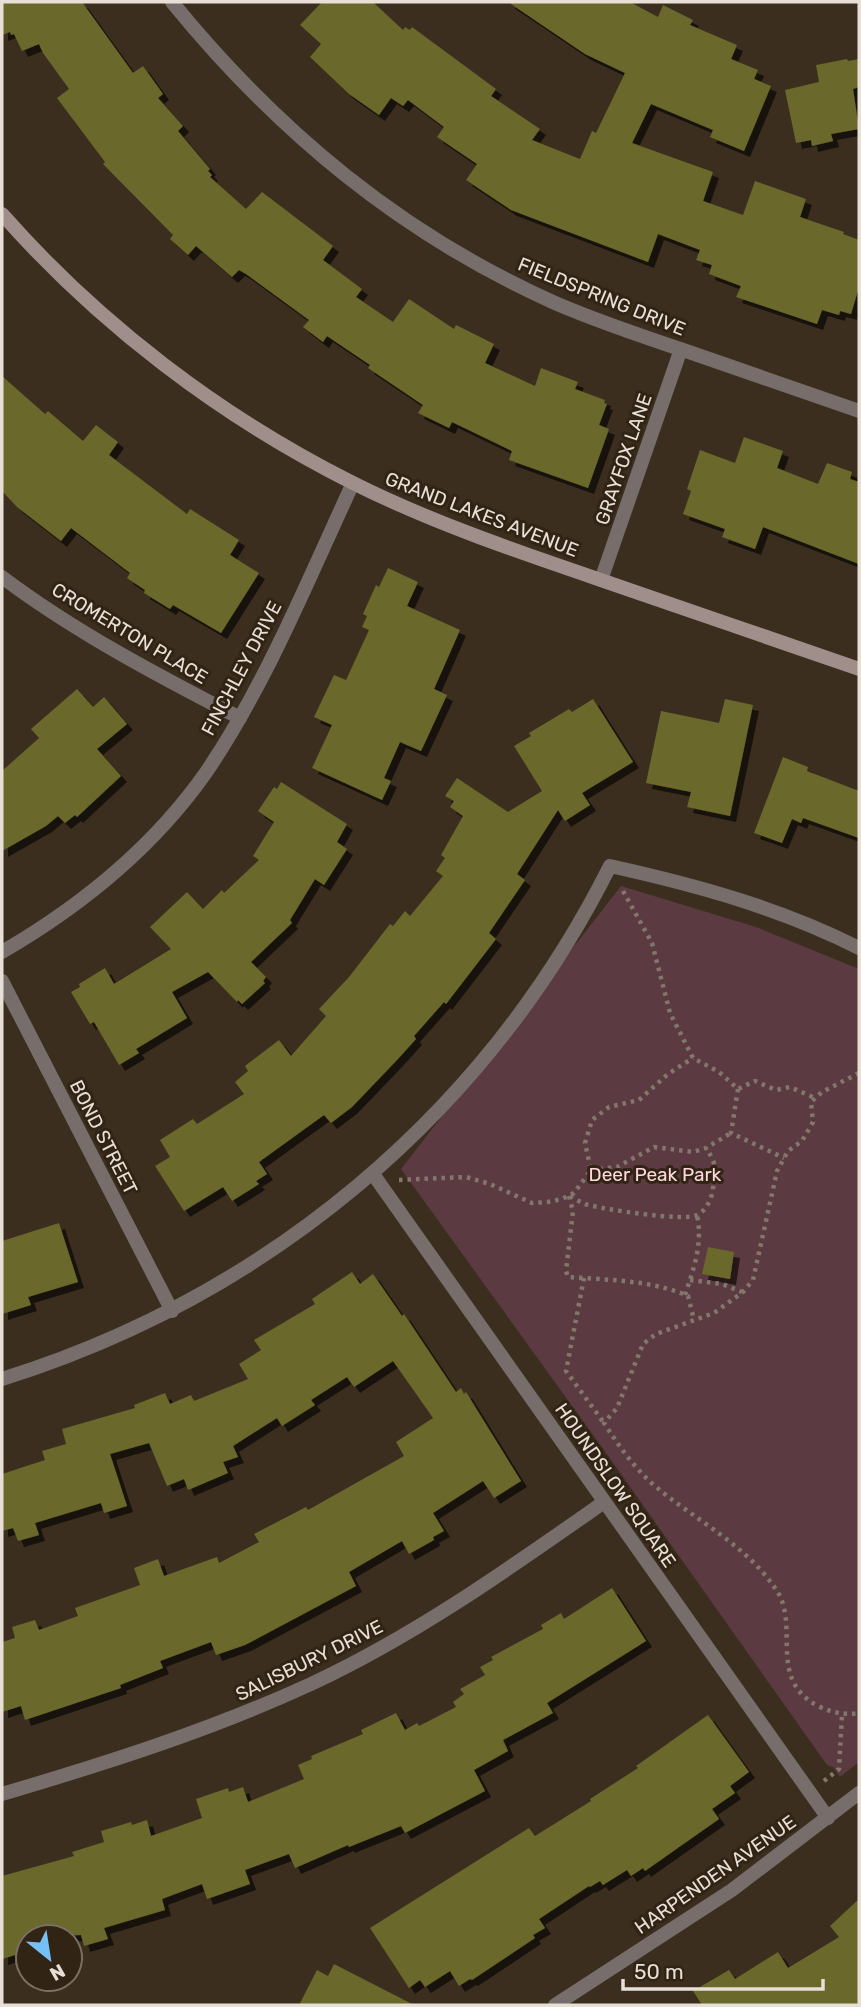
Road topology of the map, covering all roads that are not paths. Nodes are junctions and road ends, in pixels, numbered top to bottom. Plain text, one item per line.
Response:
1 (172, 2) edge
2 (2, 214) edge
3 (681, 349) junction
4 (859, 411) edge
5 (354, 483) junction
6 (2, 576) edge
7 (601, 580) junction
8 (859, 669) edge
9 (240, 718) junction
10 (859, 948) edge
11 (2, 952) edge
12 (2, 981) edge
13 (375, 1177) junction
14 (172, 1311) junction
15 (2, 1379) edge
16 (604, 1502) junction
17 (859, 1793) edge
18 (2, 1794) edge
19 (828, 1818) junction
20 (555, 2005) edge

1 - 3 street, FIELDSPRING DRIVE
2 - 5 street, GRAND LAKES AVENUE
3 - 4 street, FIELDSPRING DRIVE
3 - 7 street, GRAYFOX LANE
5 - 7 street, GRAND LAKES AVENUE
5 - 9 street, FINCHLEY DRIVE
6 - 9 street, CROMERTON PLACE
7 - 8 street, GRAND LAKES AVENUE
9 - 11 street, FINCHLEY DRIVE
10 - 13 street
12 - 14 street, BOND STREET
13 - 14 street
13 - 16 street, HOUNDSLOW SQUARE
14 - 15 street
16 - 18 street, SALISBURY DRIVE
16 - 19 street, HOUNDSLOW SQUARE
17 - 19 street, HARPENDEN AVENUE
19 - 20 street, HARPENDEN AVENUE

